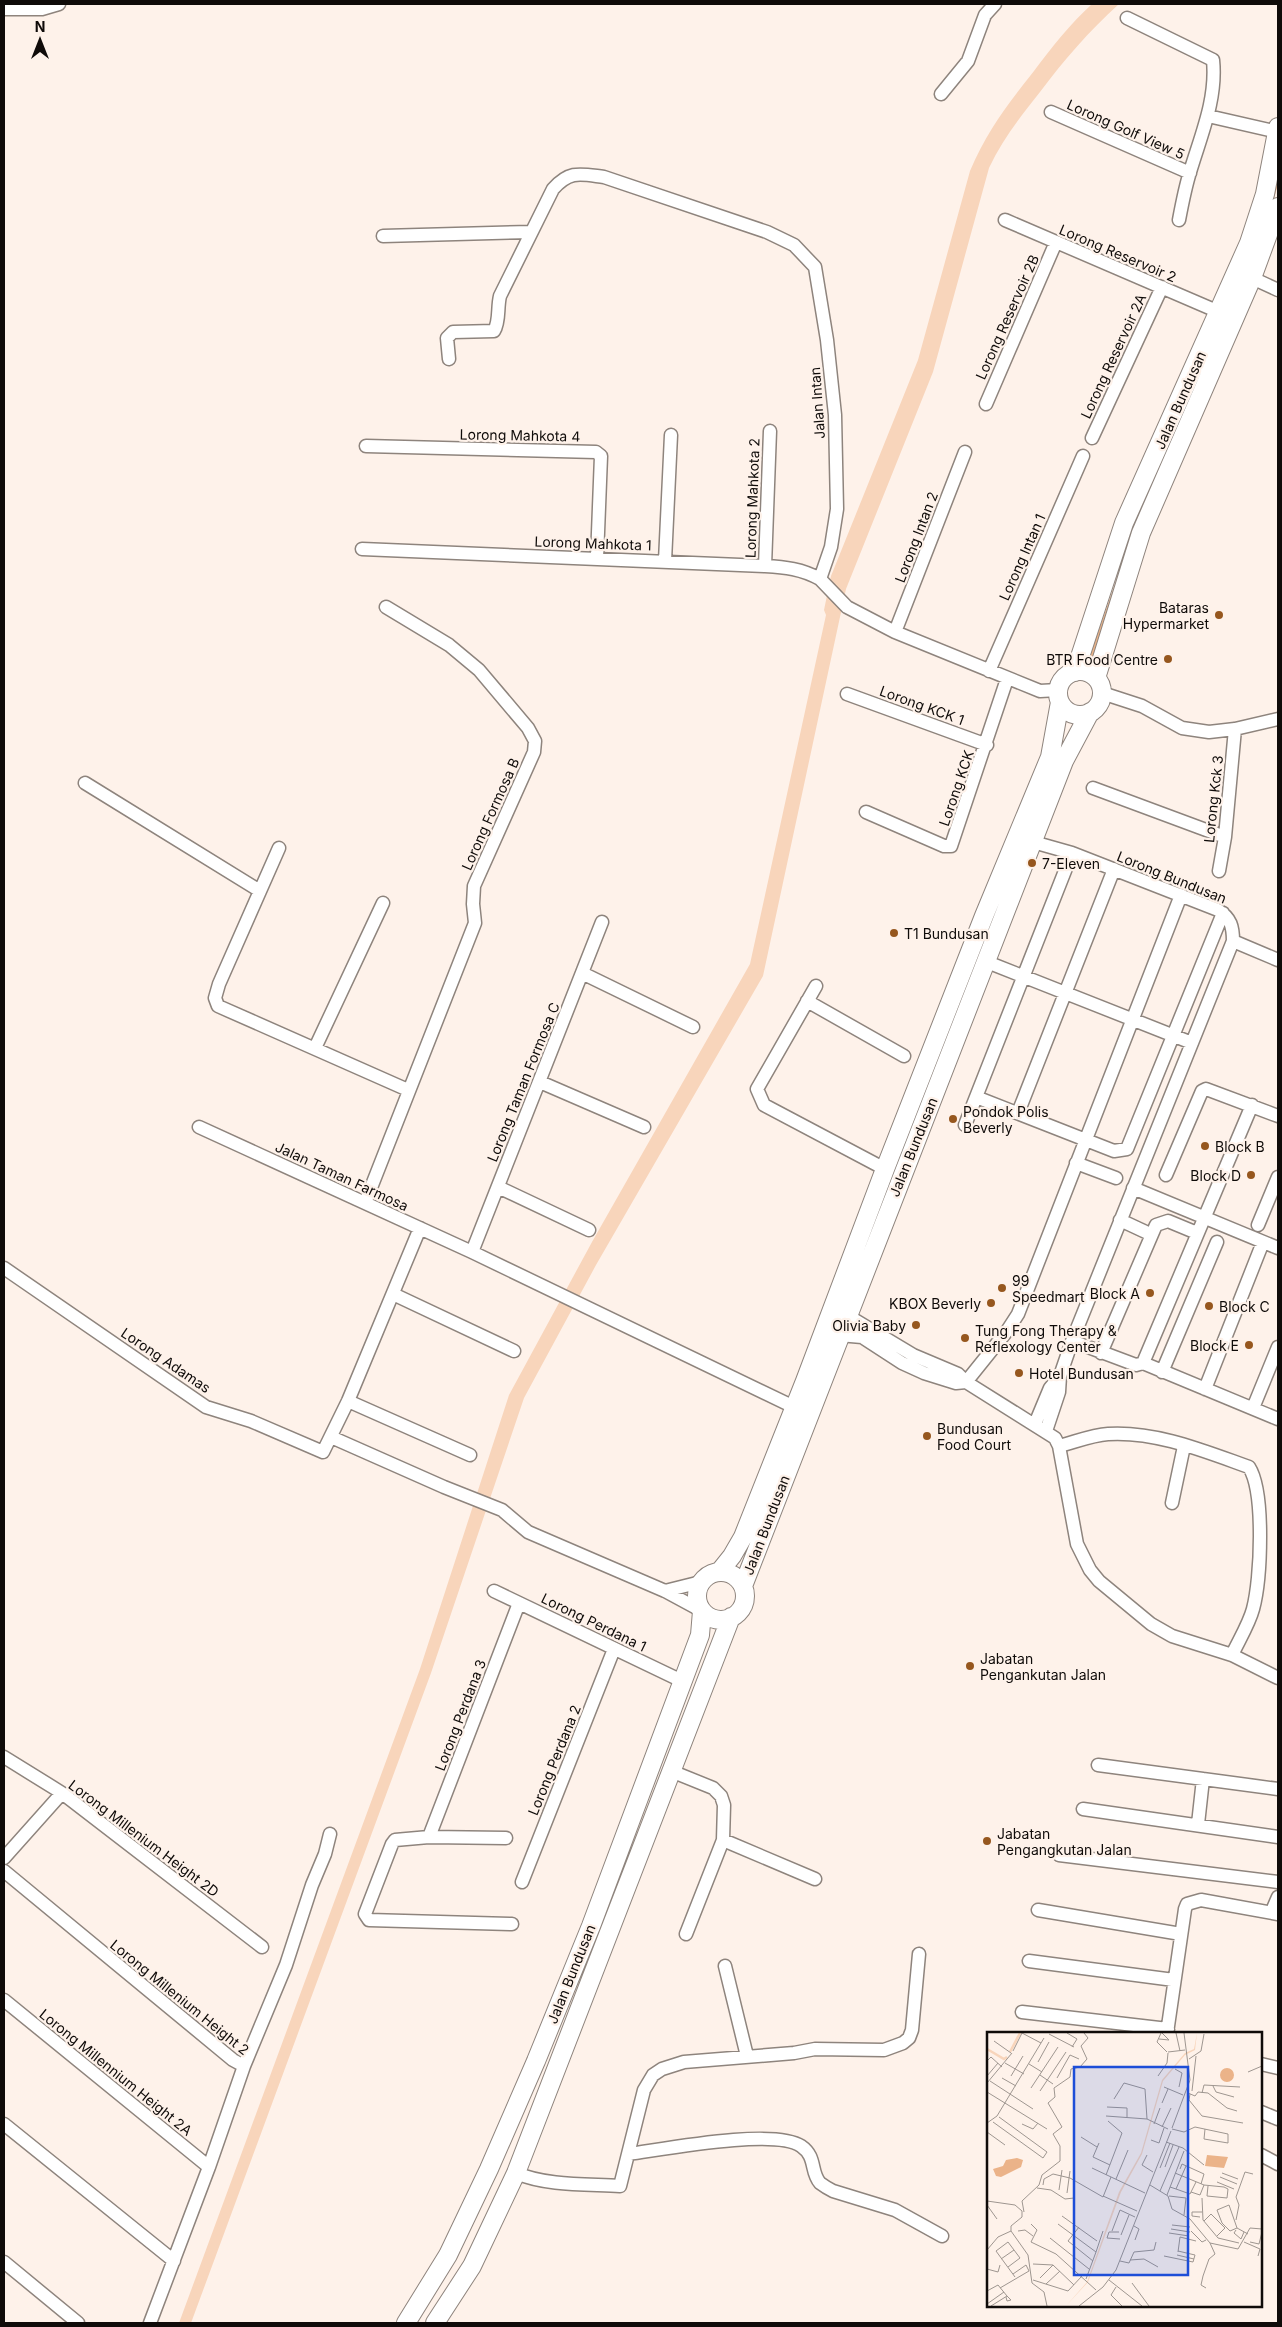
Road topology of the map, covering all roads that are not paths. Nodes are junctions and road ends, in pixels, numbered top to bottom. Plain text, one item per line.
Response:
1 (59, 4) edge
2 (995, 4) edge
3 (4, 9) edge
4 (1126, 18) dead end
5 (941, 94) dead end
6 (1051, 112) dead end
7 (1208, 116) junction
8 (1278, 127) edge
9 (1278, 132) edge
10 (1190, 173) junction
11 (1278, 207) edge
12 (1005, 220) dead end
13 (1179, 220) dead end
14 (530, 232) junction
15 (383, 236) dead end
16 (1056, 242) junction
17 (1252, 278) junction
18 (1162, 287) junction
19 (1278, 290) edge
20 (1219, 312) junction
21 (449, 359) dead end
22 (986, 404) dead end
23 (770, 430) dead end
24 (671, 435) dead end
25 (1092, 438) dead end
26 (366, 446) dead end
27 (965, 452) dead end
28 (1083, 456) dead end
29 (362, 549) dead end
30 (597, 558) junction
31 (665, 561) junction
32 (765, 566) junction
33 (823, 582) junction
34 (386, 607) dead end
35 (895, 632) junction
36 (989, 671) junction
37 (1075, 672) junction
38 (1007, 680) junction
39 (1099, 685) junction
40 (847, 694) dead end
41 (1059, 696) junction
42 (1090, 712) junction
43 (1278, 719) edge
44 (1235, 729) junction
45 (986, 745) junction
46 (85, 783) dead end
47 (1093, 788) dead end
48 (866, 812) dead end
49 (1225, 837) junction
50 (1033, 842) junction
51 (279, 848) dead end
52 (1072, 853) junction
53 (1114, 869) junction
54 (1219, 871) dead end
55 (260, 891) junction
56 (1181, 895) junction
57 (382, 903) dead end
58 (1223, 913) junction
59 (602, 922) dead end
60 (1233, 941) junction
61 (1278, 960) edge
62 (987, 962) junction
63 (582, 973) junction
64 (1022, 977) junction
65 (816, 986) dead end
66 (1065, 994) junction
67 (806, 1001) junction
68 (1132, 1020) junction
69 (694, 1027) dead end
70 (1174, 1037) junction
71 (1192, 1043) junction
72 (315, 1048) junction
73 (904, 1056) dead end
74 (540, 1082) junction
75 (408, 1090) junction
76 (976, 1097) junction
77 (1252, 1105) junction
78 (1018, 1113) junction
79 (1278, 1116) edge
80 (965, 1125) dead end
81 (199, 1127) dead end
82 (644, 1127) dead end
83 (1085, 1140) junction
84 (1076, 1163) junction
85 (884, 1169) junction
86 (1166, 1175) dead end
87 (1278, 1177) edge
88 (1116, 1178) dead end
89 (498, 1187) junction
90 (1133, 1188) junction
91 (365, 1203) junction
92 (1203, 1218) junction
93 (1120, 1220) junction
94 (1258, 1225) dead end
95 (420, 1228) junction
96 (589, 1230) dead end
97 (1197, 1233) junction
98 (1150, 1234) junction
99 (1217, 1242) dead end
100 (1263, 1242) junction
101 (1278, 1248) edge
102 (472, 1252) junction
103 (4, 1268) edge
104 (393, 1294) junction
105 (848, 1316) junction
106 (839, 1335) junction
107 (1072, 1341) junction
108 (1278, 1347) edge
109 (514, 1351) dead end
110 (1101, 1353) junction
111 (1142, 1364) junction
112 (1162, 1372) junction
113 (805, 1381) junction
114 (966, 1382) junction
115 (1205, 1389) junction
116 (348, 1401) junction
117 (794, 1407) junction
118 (1253, 1408) junction
119 (1278, 1418) edge
120 (1040, 1428) junction
121 (331, 1438) junction
122 (1059, 1446) junction
123 (1184, 1446) junction
124 (470, 1455) dead end
125 (1172, 1503) dead end
126 (720, 1572) junction
127 (701, 1582) junction
128 (743, 1586) junction
129 (494, 1590) dead end
130 (665, 1591) junction
131 (520, 1603) junction
132 (702, 1611) junction
133 (731, 1617) junction
134 (614, 1649) junction
135 (1232, 1655) junction
136 (1278, 1678) edge
137 (682, 1681) junction
138 (4, 1757) edge
139 (1098, 1765) dead end
140 (671, 1771) junction
141 (1203, 1779) junction
142 (1278, 1789) edge
143 (62, 1793) junction
144 (1083, 1809) dead end
145 (1198, 1824) junction
146 (330, 1834) dead end
147 (429, 1837) junction
148 (1278, 1837) edge
149 (506, 1838) dead end
150 (724, 1840) junction
151 (1059, 1855) dead end
152 (4, 1858) edge
153 (4, 1871) edge
154 (814, 1879) dead end
155 (522, 1882) dead end
156 (1278, 1882) edge
157 (1278, 1897) edge
158 (1038, 1910) dead end
159 (1275, 1912) edge
160 (512, 1924) dead end
161 (686, 1934) dead end
162 (1181, 1934) junction
163 (262, 1947) dead end
164 (920, 1954) dead end
165 (1029, 1961) dead end
166 (726, 1966) dead end
167 (1174, 1980) junction
168 (4, 2000) edge
169 (1022, 2012) dead end
170 (1167, 2031) edge
171 (747, 2056) junction
172 (1262, 2064) edge
173 (244, 2066) junction
174 (1278, 2068) edge
175 (1262, 2112) edge
176 (1278, 2119) edge
177 (4, 2124) edge
178 (629, 2154) junction
179 (1262, 2156) edge
180 (1278, 2164) edge
181 (209, 2167) junction
182 (516, 2173) junction
183 (942, 2236) dead end
184 (174, 2261) junction
185 (4, 2262) edge
186 (78, 2323) edge
187 (150, 2323) edge
188 (406, 2323) edge
189 (436, 2323) edge

1 - 3 street
2 - 5 street
4 - 7 street
6 - 10 street, Lorong Golf View 5
7 - 9 street
7 - 10 street
8 - 9 main road, Jalan Bundusan
9 - 20 main road, Jalan Bundusan
10 - 13 street
11 - 17 main road, Jalan Bundusan
12 - 16 street, Lorong Reservoir 2
14 - 15 street
14 - 21 street
14 - 33 street, Jalan Intan
16 - 18 street, Lorong Reservoir 2
16 - 22 street, Lorong Reservoir 2B
17 - 19 street
17 - 39 main road, Jalan Bundusan
18 - 20 street, Lorong Reservoir 2
18 - 25 street, Lorong Reservoir 2A
20 - 37 main road, Jalan Bundusan
23 - 32 street, Lorong Mahkota 2
24 - 31 street
26 - 30 street, Lorong Mahkota 4
27 - 35 street, Lorong Intan 2
28 - 36 street, Lorong Intan 1
29 - 30 street, Lorong Mahkota 1
30 - 31 street, Lorong Mahkota 1
31 - 32 street, Lorong Mahkota 1
32 - 33 street, Lorong Mahkota 1
33 - 35 street
34 - 75 street, Lorong Formosa B
35 - 36 street
36 - 38 street
37 - 39 main road
37 - 41 main road
38 - 41 street
38 - 45 street, Lorong KCK
39 - 42 main road
39 - 44 street
40 - 45 street, Lorong KCK 1
41 - 42 main road
41 - 85 main road, Jalan Bundusan
42 - 50 main road, Jalan Bundusan
43 - 44 street
44 - 49 street, Lorong Kck 3
45 - 48 street, Lorong KCK
46 - 55 street
47 - 49 street
49 - 54 street, Lorong Kck 3
50 - 52 street, Lorong Bundusan
50 - 62 main road, Jalan Bundusan
51 - 55 street
52 - 53 street, Lorong Bundusan
52 - 64 street
53 - 56 street, Lorong Bundusan
53 - 66 street
55 - 72 street
56 - 58 street, Lorong Bundusan
56 - 68 street
57 - 72 street
58 - 60 street, Lorong Bundusan
58 - 70 street
59 - 63 street, Lorong Taman Formosa C
60 - 61 street
60 - 71 street
62 - 64 street
62 - 105 main road, Jalan Bundusan
63 - 69 street
63 - 74 street, Lorong Taman Formosa C
64 - 66 street
64 - 76 street
65 - 67 street
66 - 68 street
66 - 78 street
67 - 73 street
67 - 85 street
68 - 70 street
68 - 83 street
70 - 71 street
70 - 83 street
71 - 90 street
72 - 75 street
74 - 82 street
74 - 89 street, Lorong Taman Formosa C
75 - 91 street, Lorong Formosa B
76 - 78 street
76 - 80 street
77 - 79 street
77 - 86 street
77 - 92 street
78 - 83 street
81 - 91 street, Jalan Taman Farmosa
83 - 84 street
84 - 88 street
84 - 114 street
85 - 113 main road, Jalan Bundusan
87 - 94 street
89 - 96 street
89 - 102 street, Lorong Taman Formosa C
90 - 92 street
90 - 93 street
91 - 95 street, Jalan Taman Farmosa
92 - 97 street
92 - 100 street
93 - 98 street
93 - 107 street
95 - 102 street, Jalan Taman Farmosa
95 - 104 street
97 - 98 street
97 - 111 street
98 - 110 street
99 - 112 street
100 - 101 street
100 - 115 street
102 - 117 street, Jalan Taman Farmosa
103 - 121 street, Lorong Adamas
104 - 109 street
104 - 116 street
105 - 106 main road, Jalan Bundusan
105 - 113 main road
105 - 114 street
106 - 114 street
106 - 128 main road, Jalan Bundusan
107 - 110 street
107 - 120 street
108 - 118 street
110 - 111 street
111 - 112 street
112 - 115 street
113 - 117 main road, Jalan Bundusan
114 - 120 street
115 - 118 street
116 - 121 street
116 - 124 street
117 - 126 main road, Jalan Bundusan
118 - 119 street
120 - 122 street
121 - 130 street
122 - 123 street
122 - 135 street
123 - 125 street
123 - 135 street
126 - 127 main road, Jalan Bundusan
126 - 128 main road, Jalan Bundusan
127 - 130 street
127 - 132 main road, Jalan Bundusan
128 - 133 main road, Jalan Bundusan
129 - 131 street, Lorong Perdana 1
130 - 132 street
131 - 134 street, Lorong Perdana 1
131 - 147 street, Lorong Perdana 3
132 - 133 main road
132 - 137 main road, Jalan Bundusan
133 - 140 main road, Jalan Bundusan
134 - 137 street, Lorong Perdana 1
134 - 155 street, Lorong Perdana 2
135 - 136 street
137 - 188 main road, Jalan Bundusan
138 - 143 street, Lorong Millenium Height 2D
139 - 141 street
140 - 150 street
140 - 182 main road, Jalan Bundusan
141 - 142 street
141 - 145 street
143 - 152 street
143 - 163 street, Lorong Millenium Height 2D
144 - 145 street
145 - 148 street
146 - 173 street
147 - 149 street
147 - 160 street
150 - 154 street
150 - 161 street
151 - 156 street
153 - 173 street, Lorong Millenium Height 2
157 - 159 street
158 - 162 street
159 - 162 street
162 - 167 street
164 - 171 street
165 - 167 street
166 - 171 street
167 - 170 street
168 - 181 street, Lorong Millennium Height 2A
169 - 170 street
171 - 178 street
172 - 174 street
173 - 181 street, Lorong Millenium Height 2
175 - 176 street
177 - 184 street
178 - 182 street
178 - 183 street
179 - 180 street
181 - 184 street, Lorong Millenium Height 2
182 - 189 main road, Jalan Bundusan
184 - 187 street, Lorong Millenium Height 2
185 - 186 street

